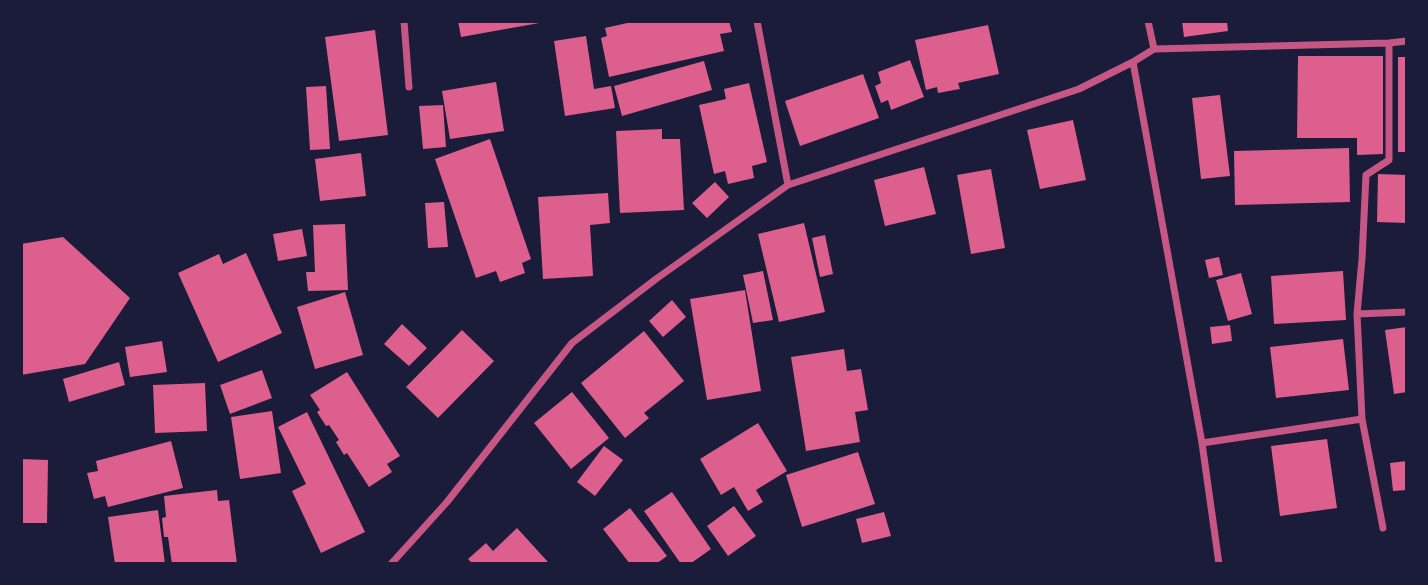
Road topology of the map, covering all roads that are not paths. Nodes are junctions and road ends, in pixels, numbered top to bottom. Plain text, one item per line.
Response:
1 (404, 21) edge
2 (757, 21) edge
3 (1148, 21) edge
4 (1407, 41) edge
5 (1389, 43) junction
6 (1154, 49) junction
7 (1133, 62) junction
8 (410, 87) dead end
9 (788, 184) junction
10 (1407, 312) edge
11 (1357, 314) junction
12 (1362, 418) junction
13 (1202, 443) junction
14 (1383, 528) dead end
15 (391, 564) edge
16 (1219, 564) edge

1 - 8 street
2 - 9 street
3 - 6 street
4 - 5 street
5 - 6 street
5 - 11 street
6 - 7 street
7 - 9 street
7 - 13 street
9 - 15 street
10 - 11 street
11 - 12 street
12 - 13 street
12 - 14 street
13 - 16 street

